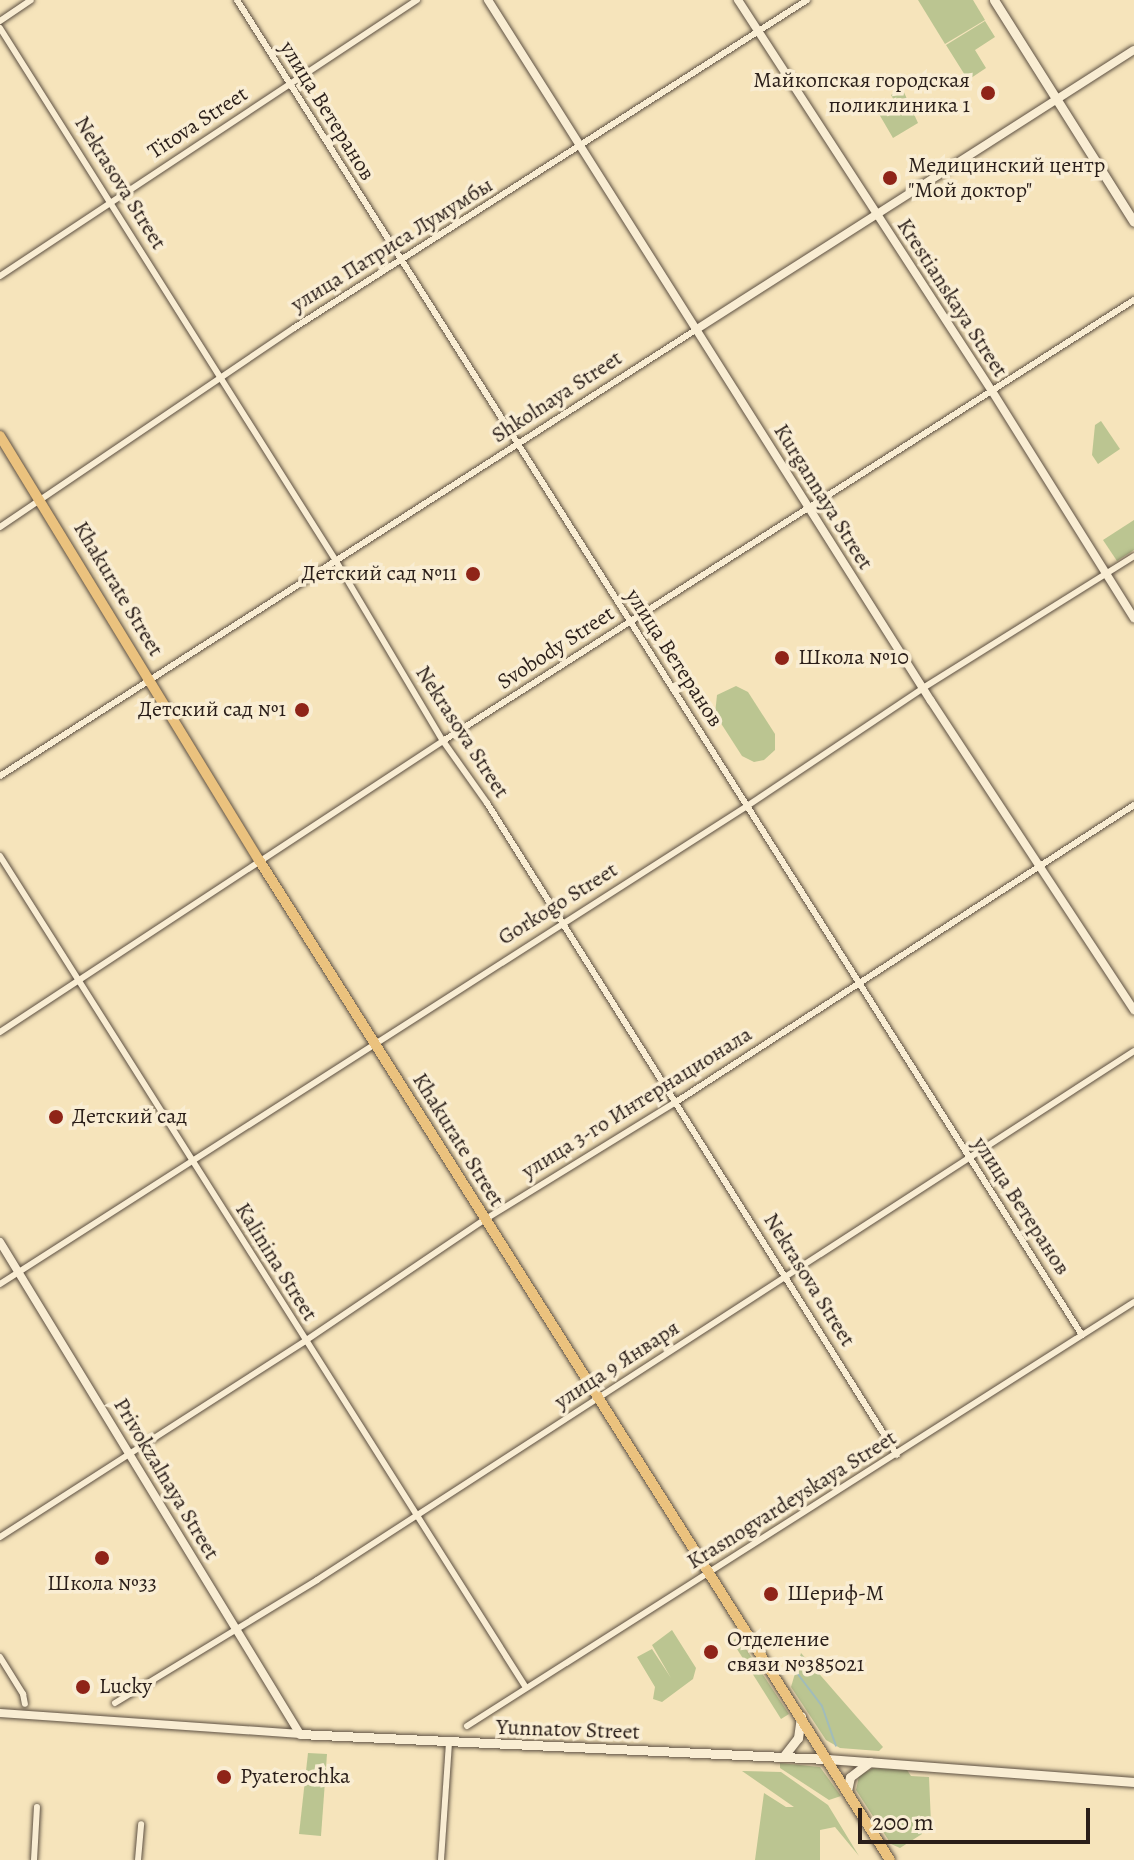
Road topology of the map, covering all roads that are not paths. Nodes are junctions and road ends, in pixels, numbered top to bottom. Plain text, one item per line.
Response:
1 (31, 0) edge
2 (237, 0) edge
3 (417, 0) edge
4 (488, 0) edge
5 (738, 0) edge
6 (807, 0) edge
7 (994, 0) edge
8 (0, 21) edge
9 (0, 28) edge
10 (758, 32) junction
11 (1134, 50) edge
12 (289, 85) junction
13 (1058, 100) junction
14 (579, 148) junction
15 (110, 202) junction
16 (876, 214) junction
17 (1134, 222) edge
18 (401, 262) junction
19 (0, 276) edge
20 (1134, 300) edge
21 (697, 329) junction
22 (221, 377) junction
23 (992, 391) junction
24 (0, 436) edge
25 (516, 445) junction
26 (40, 500) junction
27 (809, 509) junction
28 (0, 527) edge
29 (1134, 556) edge
30 (336, 561) junction
31 (1106, 574) junction
32 (1134, 618) edge
33 (629, 622) junction
34 (150, 680) junction
35 (923, 688) junction
36 (443, 741) junction
37 (0, 776) edge
38 (1134, 805) edge
39 (747, 806) junction
40 (0, 856) edge
41 (259, 860) junction
42 (1041, 864) junction
43 (561, 923) junction
44 (78, 981) junction
45 (859, 984) junction
46 (1134, 1010) edge
47 (0, 1032) edge
48 (373, 1042) junction
49 (1134, 1051) edge
50 (676, 1102) junction
51 (969, 1158) junction
52 (192, 1163) junction
53 (484, 1220) junction
54 (0, 1242) edge
55 (18, 1272) junction
56 (785, 1277) junction
57 (0, 1284) edge
58 (1134, 1302) edge
59 (1082, 1335) junction
60 (305, 1341) junction
61 (598, 1397) junction
62 (129, 1453) junction
63 (897, 1455) junction
64 (415, 1514) junction
65 (0, 1537) edge
66 (711, 1572) junction
67 (237, 1630) junction
68 (0, 1657) edge
69 (525, 1686) junction
70 (115, 1703) dead end
71 (25, 1704) joint
72 (0, 1713) edge
73 (27, 1715) junction
74 (801, 1716) junction
75 (467, 1726) dead end
76 (300, 1734) junction
77 (449, 1744) junction
78 (783, 1757) junction
79 (827, 1759) junction
80 (870, 1762) junction
81 (1134, 1782) edge
82 (847, 1791) junction
83 (37, 1807) dead end
84 (141, 1824) dead end
85 (34, 1860) edge
86 (138, 1860) edge
87 (441, 1860) edge
88 (890, 1860) edge

1 - 8 street
2 - 12 street, улица Ветеранов
3 - 12 street, Titova Street
4 - 14 street, Kurgannaya Street
5 - 10 street, Krestianskaya Street
6 - 10 street, улица Патриса Лумумбы
7 - 13 main road
9 - 15 street, Nekrasova Street
10 - 14 street, улица Патриса Лумумбы
10 - 16 street, Krestianskaya Street
11 - 13 street, Shkolnaya Street
12 - 15 street, Titova Street
12 - 18 street, улица Ветеранов
13 - 16 street, Shkolnaya Street
13 - 17 main road
14 - 18 street, улица Патриса Лумумбы
14 - 21 street, Kurgannaya Street
15 - 19 street, Titova Street
15 - 22 street, Nekrasova Street
16 - 21 street, Shkolnaya Street
16 - 23 street, Krestianskaya Street
18 - 22 street, улица Патриса Лумумбы
18 - 25 street, улица Ветеранов
20 - 23 street, Svobody Street
21 - 25 street, Shkolnaya Street
21 - 27 street, Kurgannaya Street
22 - 26 street, улица Патриса Лумумбы
22 - 30 street, Nekrasova Street
23 - 27 street, Svobody Street
23 - 31 street, Krestianskaya Street
24 - 26 main road, Khakurate Street
25 - 30 street, Shkolnaya Street
25 - 33 street, улица Ветеранов
26 - 28 street, улица Патриса Лумумбы
26 - 34 main road, Khakurate Street
27 - 33 street, Svobody Street
27 - 35 street, Kurgannaya Street
29 - 31 street, Gorkogo Street
30 - 34 street, Shkolnaya Street
30 - 36 street, Nekrasova Street
31 - 32 street, Krestianskaya Street
31 - 35 street, Gorkogo Street
33 - 36 street, Svobody Street
33 - 39 street, улица Ветеранов
34 - 37 street, Shkolnaya Street
34 - 41 main road, Khakurate Street
35 - 39 street, Gorkogo Street
35 - 42 street, Kurgannaya Street
36 - 41 street, Svobody Street
36 - 43 street, Nekrasova Street
38 - 42 street, улица 3-го Интернационала
39 - 43 street, Gorkogo Street
39 - 45 street, улица Ветеранов
40 - 44 street, Kalinina Street
41 - 44 street, Svobody Street
41 - 48 main road, Khakurate Street
42 - 45 street, улица 3-го Интернационала
42 - 46 street, Kurgannaya Street
43 - 48 street, Gorkogo Street
43 - 50 street, Nekrasova Street
44 - 47 street, Svobody Street
44 - 52 street, Kalinina Street
45 - 50 street, улица 3-го Интернационала
45 - 51 street, улица Ветеранов
48 - 52 street, Gorkogo Street
48 - 53 main road, Khakurate Street
49 - 51 street, улица 9 Января
50 - 53 street, улица 3-го Интернационала
50 - 56 street, Nekrasova Street
51 - 56 street, улица 9 Января
51 - 59 street, улица Ветеранов
52 - 55 street, Gorkogo Street
52 - 60 street, Kalinina Street
53 - 60 street, улица 3-го Интернационала
53 - 61 main road, Khakurate Street
54 - 55 street, Privokzalnaya Street
55 - 57 street, Gorkogo Street
55 - 62 street, Privokzalnaya Street
56 - 61 street, улица 9 Января
56 - 63 street, Nekrasova Street
58 - 59 street, Krasnogvardeyskaya Street
59 - 63 street, Krasnogvardeyskaya Street
60 - 62 street, улица 3-го Интернационала
60 - 64 street, Kalinina Street
61 - 64 street, улица 9 Января
61 - 66 main road, Khakurate Street
62 - 65 street, улица 3-го Интернационала
62 - 67 street, Privokzalnaya Street
63 - 66 street, Krasnogvardeyskaya Street
64 - 67 street, улица 9 Января
64 - 69 street, Kalinina Street
66 - 69 street, Krasnogvardeyskaya Street
66 - 74 main road, Khakurate Street
67 - 70 street, улица 9 Января
67 - 76 street, Privokzalnaya Street
68 - 71 street
69 - 75 street, Krasnogvardeyskaya Street
71 - 73 street
72 - 73 street, Yunnatov Street
73 - 76 street, Yunnatov Street
74 - 78 main road
74 - 79 main road, Khakurate Street
76 - 77 main road, Yunnatov Street
77 - 78 main road, Yunnatov Street
77 - 87 street
78 - 79 main road, Yunnatov Street
79 - 80 main road, Yunnatov Street
79 - 82 main road, Khakurate Street
80 - 81 main road, Yunnatov Street
80 - 82 main road
82 - 88 main road, Khakurate Street
83 - 85 street
84 - 86 street

